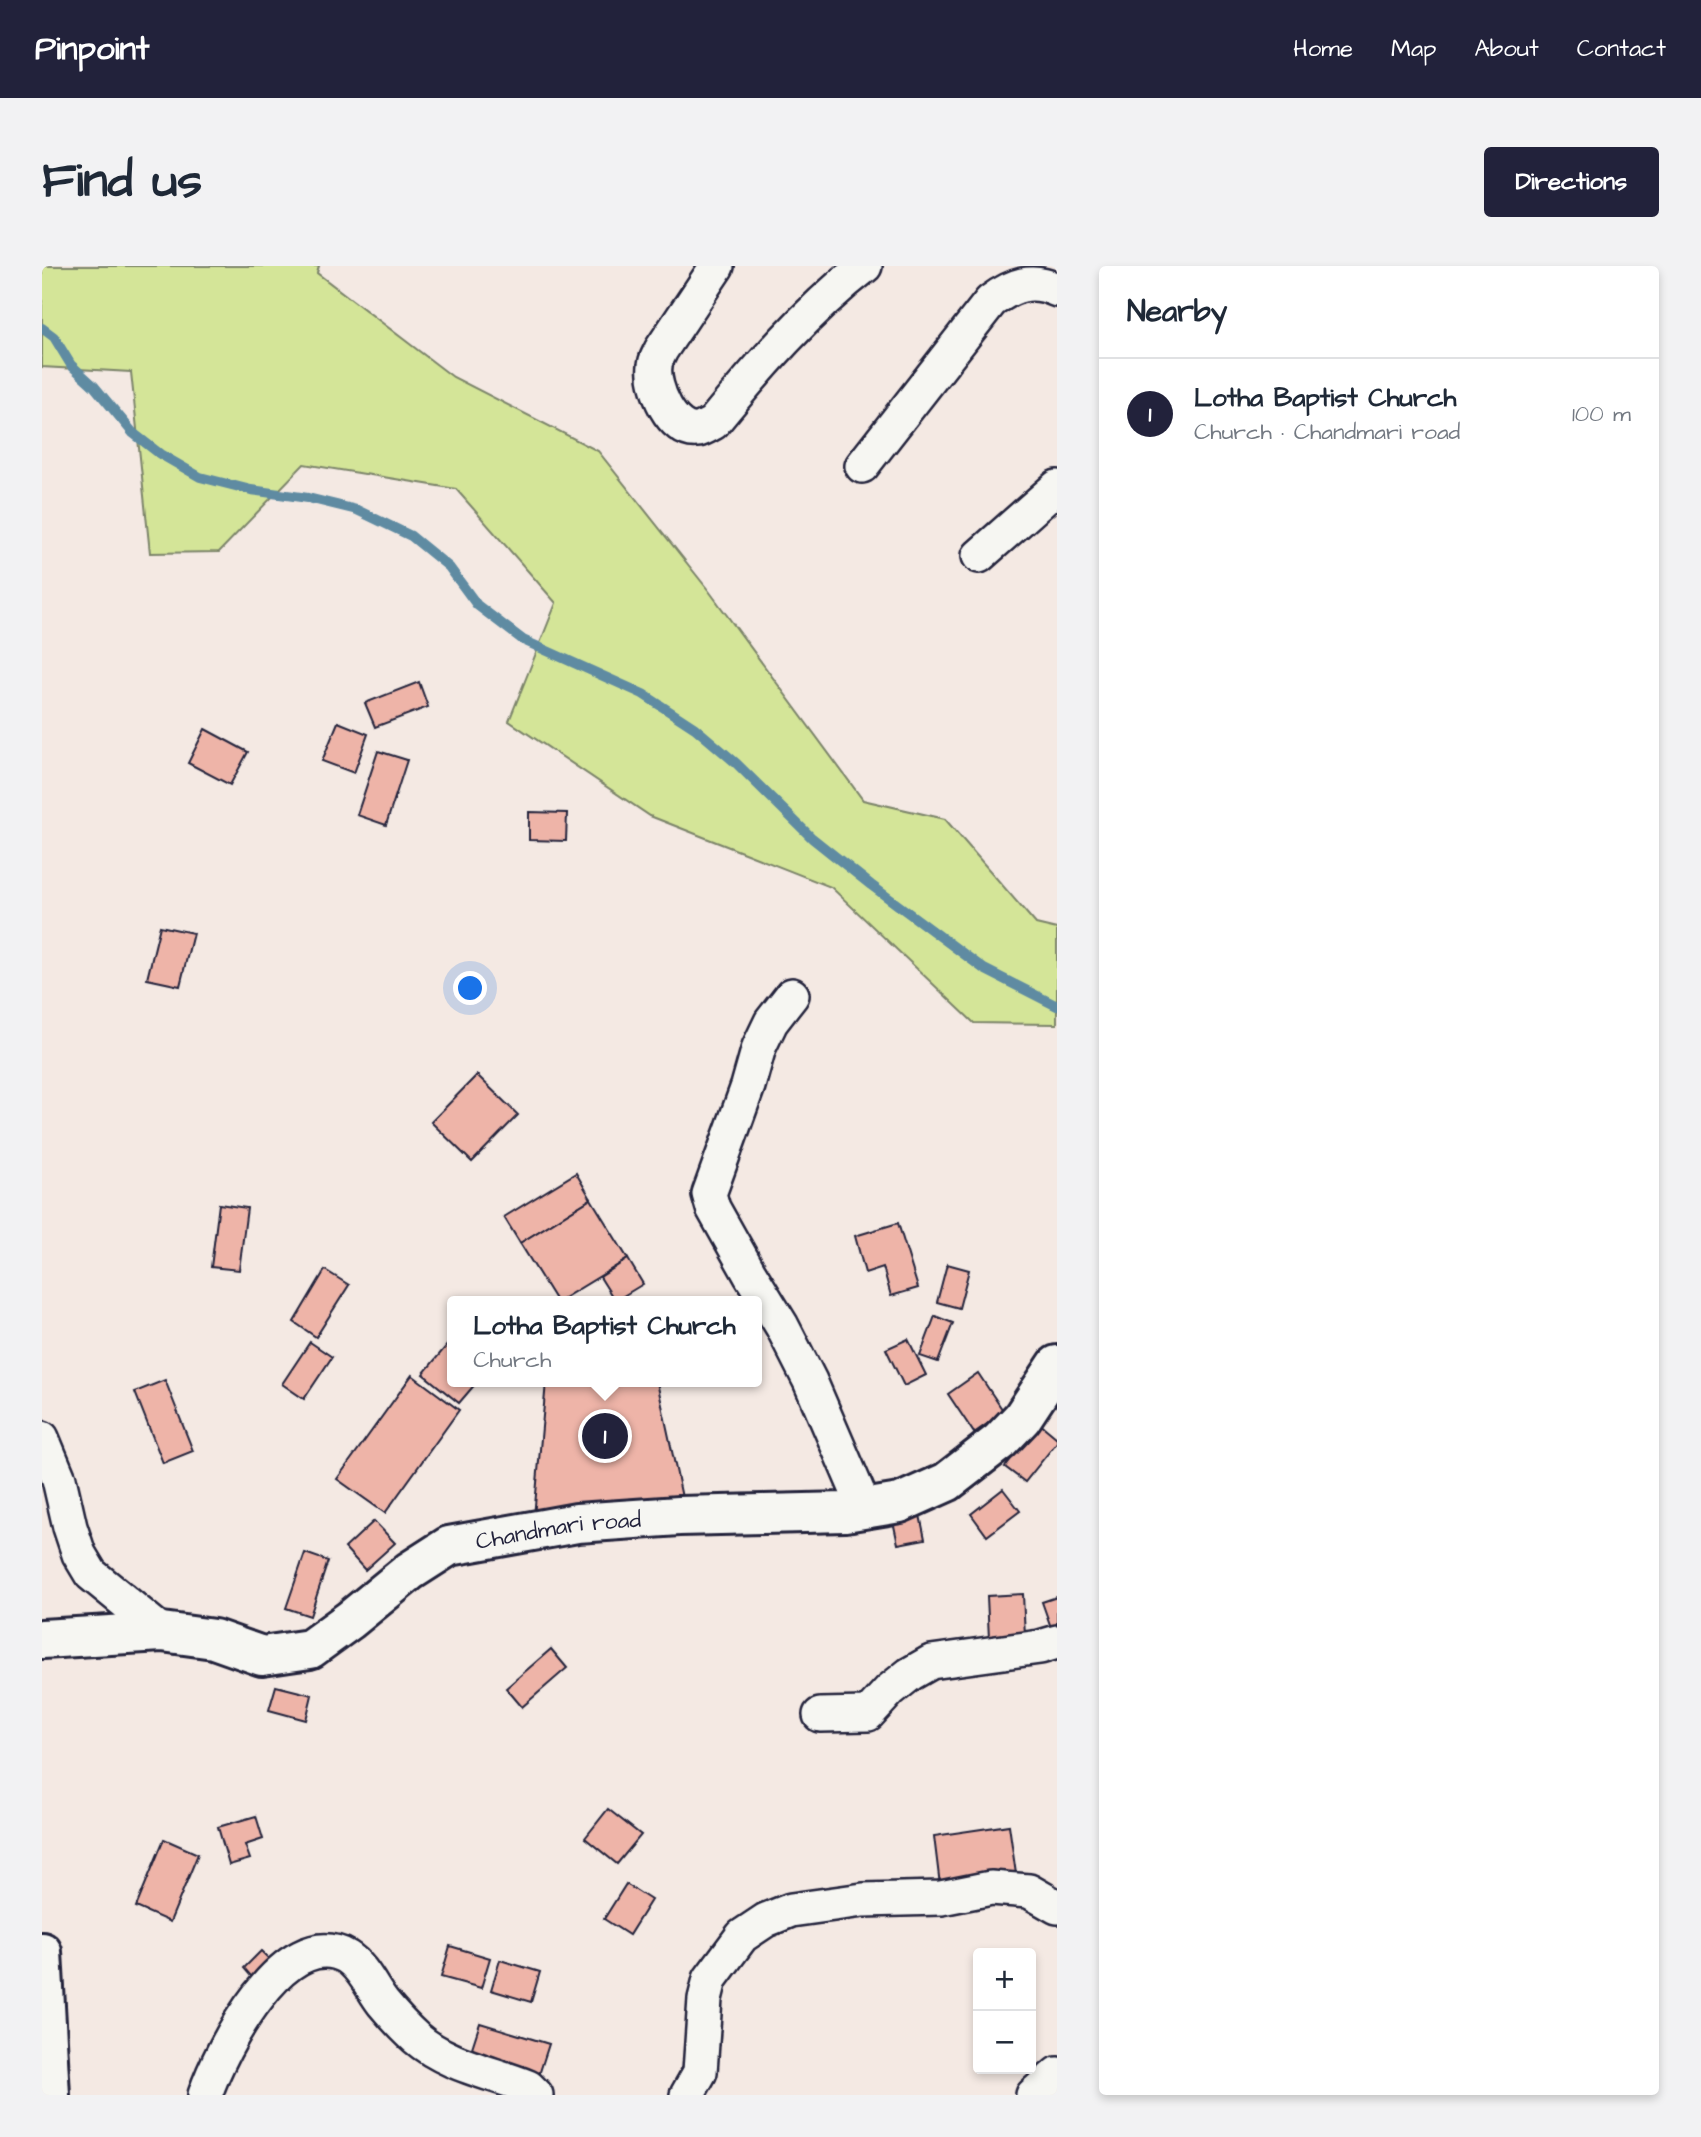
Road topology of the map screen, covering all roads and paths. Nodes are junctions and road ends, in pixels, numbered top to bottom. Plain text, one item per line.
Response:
1 (717, 266) edge
2 (865, 266) edge
3 (1057, 290) edge
4 (862, 466) dead end
5 (1057, 487) edge
6 (979, 556) dead end
7 (792, 995) dead end
8 (1057, 1364) edge
9 (42, 1438) edge
10 (865, 1508) junction
11 (162, 1632) junction
12 (42, 1639) edge
13 (1057, 1642) edge
14 (820, 1715) dead end
15 (1057, 1907) edge
16 (42, 1952) edge
17 (1057, 2074) edge
18 (50, 2095) edge
19 (205, 2095) edge
20 (536, 2095) edge
21 (687, 2095) edge
22 (1033, 2095) edge

1 - 2 street
3 - 4 street
5 - 6 street
7 - 10 street
8 - 10 main road, Chandmari road
9 - 11 street
10 - 11 main road, Chandmari road
11 - 12 main road, Chandmari road
13 - 14 street
15 - 21 street
16 - 18 main road
17 - 22 street
19 - 20 street

